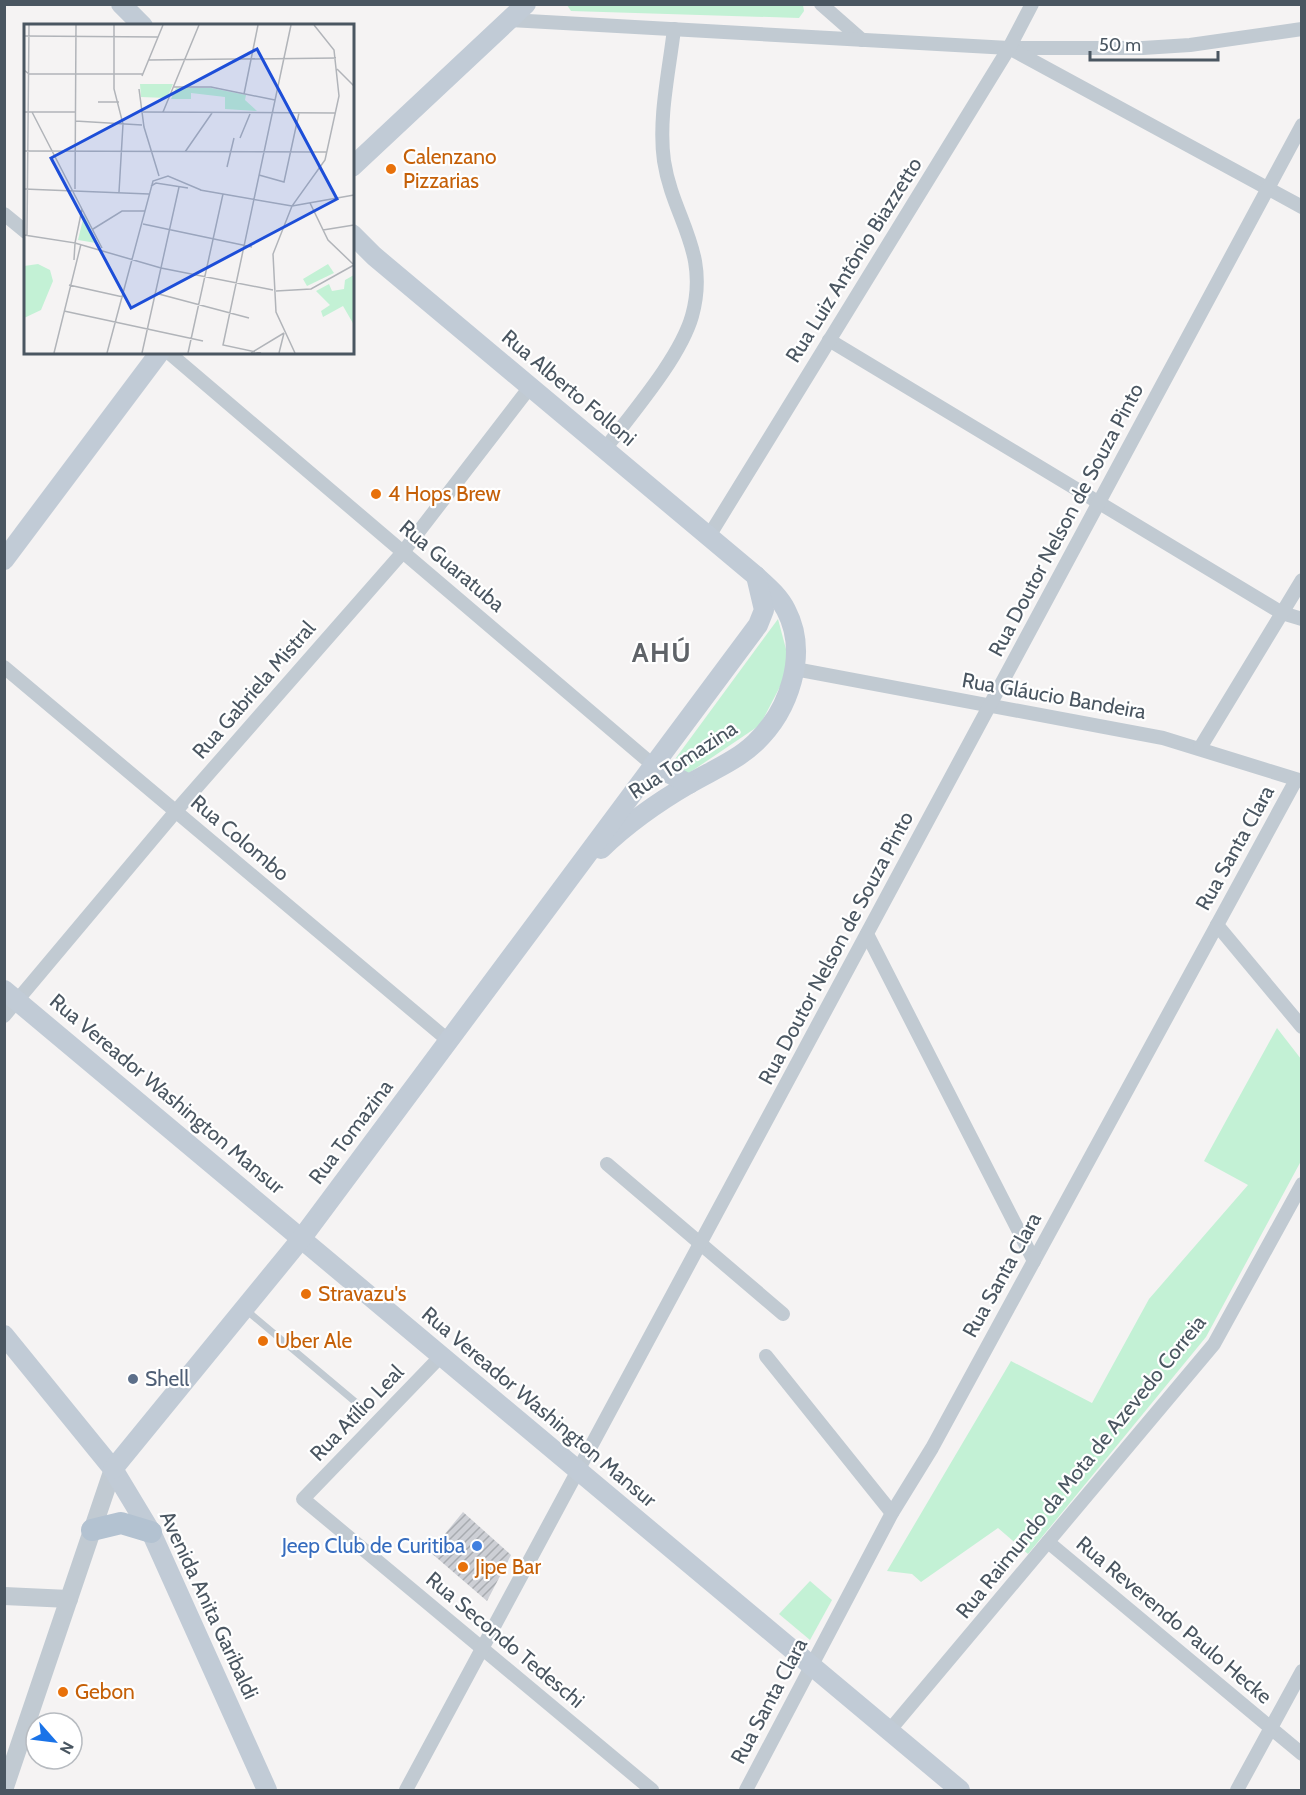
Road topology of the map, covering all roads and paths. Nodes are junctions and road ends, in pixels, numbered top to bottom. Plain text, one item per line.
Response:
1 (121, 4) edge
2 (526, 4) edge
3 (821, 4) edge
4 (1032, 4) edge
5 (510, 20) junction
6 (140, 24) edge
7 (674, 29) junction
8 (1302, 30) edge
9 (862, 40) junction
10 (1009, 48) junction
11 (1302, 125) edge
12 (354, 165) edge
13 (1267, 188) junction
14 (1302, 207) edge
15 (8, 222) edge
16 (24, 231) edge
17 (354, 236) edge
18 (829, 340) junction
19 (158, 354) edge
20 (170, 354) edge
21 (530, 387) junction
22 (605, 449) junction
23 (1098, 503) junction
24 (709, 536) junction
25 (403, 552) junction
26 (4, 560) edge
27 (756, 576) junction
28 (1302, 580) edge
29 (1282, 613) junction
30 (1302, 619) edge
31 (4, 667) edge
32 (795, 669) junction
33 (989, 706) junction
34 (1200, 748) junction
35 (653, 765) junction
36 (1299, 780) edge
37 (689, 784) junction
38 (176, 811) junction
39 (552, 902) junction
40 (1217, 924) junction
41 (867, 934) junction
42 (11, 995) edge
43 (4, 1016) edge
44 (1302, 1027) edge
45 (449, 1041) junction
46 (607, 1164) dead end
47 (1302, 1184) edge
48 (301, 1239) junction
49 (700, 1244) junction
50 (1034, 1261) junction
51 (244, 1308) junction
52 (783, 1314) dead end
53 (4, 1335) edge
54 (441, 1356) junction
55 (765, 1356) dead end
56 (359, 1405) dead end
57 (113, 1469) junction
58 (579, 1471) junction
59 (303, 1499) joint
60 (892, 1514) junction
61 (92, 1530) junction
62 (151, 1532) junction
63 (1048, 1542) junction
64 (4, 1596) edge
65 (69, 1599) junction
66 (483, 1649) junction
67 (812, 1666) junction
68 (1302, 1671) edge
69 (1271, 1728) junction
70 (890, 1731) junction
71 (1302, 1754) edge
72 (4, 1790) edge
73 (267, 1791) edge
74 (406, 1791) edge
75 (652, 1791) edge
76 (746, 1791) edge
77 (960, 1791) edge
78 (1237, 1791) edge

1 - 6 main road
2 - 5 main road
3 - 9 street
4 - 10 street, Rua Luiz Antônio Biazzetto
5 - 7 street
5 - 12 main road
7 - 9 street
7 - 22 street
8 - 10 street
9 - 10 street
10 - 13 street
10 - 18 street, Rua Luiz Antônio Biazzetto
11 - 13 street, Rua Doutor Nelson de Souza Pinto
13 - 14 street
13 - 23 street, Rua Doutor Nelson de Souza Pinto
15 - 16 street
17 - 21 main road, Rua Alberto Folloni
18 - 23 street
18 - 24 street, Rua Luiz Antônio Biazzetto
19 - 26 main road
20 - 25 street, Rua Guaratuba
21 - 22 main road, Rua Alberto Folloni
21 - 25 street, Rua Gabriela Mistral
22 - 24 main road, Rua Alberto Folloni
23 - 29 street
23 - 33 street, Rua Doutor Nelson de Souza Pinto
24 - 27 main road, Rua Alberto Folloni
25 - 35 street, Rua Guaratuba
25 - 38 street, Rua Gabriela Mistral
27 - 32 main road, Rua Tomazina
27 - 35 main road, Rua Tomazina
28 - 29 street
29 - 30 street
29 - 34 street
31 - 38 street, Rua Colombo
32 - 33 street, Rua Gláucio Bandeira
32 - 37 main road, Rua Tomazina
33 - 34 street, Rua Gláucio Bandeira
33 - 41 street, Rua Doutor Nelson de Souza Pinto
34 - 36 street, Rua Gláucio Bandeira
35 - 37 main road
35 - 39 main road, Rua Tomazina
36 - 40 street, Rua Santa Clara
37 - 39 main road, Rua Tomazina
38 - 42 street, Rua Gabriela Mistral
38 - 45 street, Rua Colombo
39 - 45 main road, Rua Tomazina
40 - 44 street
40 - 50 street, Rua Santa Clara
41 - 49 street, Rua Doutor Nelson de Souza Pinto
41 - 50 street
42 - 43 street, Rua Gabriela Mistral
42 - 48 main road, Rua Vereador Washington Mansur
45 - 48 main road, Rua Tomazina
46 - 49 street
47 - 63 street, Rua Raimundo da Mota de Azevedo Correia
48 - 51 main road, Rua Tomazina
48 - 54 main road, Rua Vereador Washington Mansur
49 - 52 street
49 - 58 street, Rua Doutor Nelson de Souza Pinto
50 - 60 street, Rua Santa Clara
51 - 56 lane
51 - 57 main road, Rua Tomazina
53 - 57 main road, Avenida Anita Garibaldi
54 - 58 main road, Rua Vereador Washington Mansur
54 - 59 street, Rua Atílio Leal
55 - 60 street
57 - 61 street
57 - 62 main road, Avenida Anita Garibaldi
58 - 66 street, Rua Doutor Nelson de Souza Pinto
58 - 67 main road, Rua Vereador Washington Mansur
59 - 66 street, Rua Secondo Tedeschi
60 - 67 street, Rua Santa Clara
61 - 62 main road
61 - 65 street
62 - 73 main road, Avenida Anita Garibaldi
63 - 69 street, Rua Reverendo Paulo Hecke
63 - 70 street, Rua Raimundo da Mota de Azevedo Correia
64 - 65 street
65 - 72 street
66 - 74 street, Rua Doutor Nelson de Souza Pinto
66 - 75 street, Rua Secondo Tedeschi
67 - 70 main road, Rua Vereador Washington Mansur
67 - 76 street, Rua Santa Clara
68 - 69 street
69 - 71 street, Rua Reverendo Paulo Hecke
69 - 78 street
70 - 77 main road, Rua Vereador Washington Mansur

